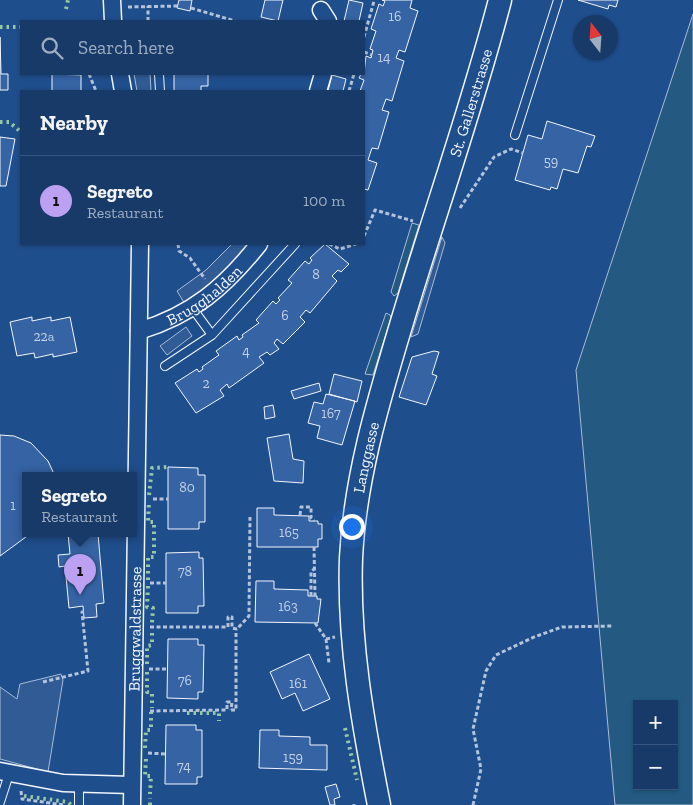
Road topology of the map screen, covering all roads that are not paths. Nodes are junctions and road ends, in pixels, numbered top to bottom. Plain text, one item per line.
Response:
1 (500, 0) edge
2 (558, 0) edge
3 (120, 75) edge
4 (159, 75) edge
5 (323, 75) edge
6 (123, 90) edge
7 (160, 90) edge
8 (318, 90) edge
9 (516, 135) dead end
10 (445, 208) joint
11 (140, 245) edge
12 (258, 245) edge
13 (294, 245) edge
14 (193, 308) junction
15 (139, 331) junction
16 (212, 335) junction
17 (166, 366) dead end
18 (137, 472) edge
19 (135, 537) edge
20 (5, 773) edge
21 (79, 784) junction
22 (131, 785) junction
23 (0, 802) edge
24 (79, 805) edge
25 (132, 805) edge
26 (379, 805) edge

1 - 10 main road, St. Gallerstrasse
2 - 9 lane
3 - 6 street
4 - 7 lane
5 - 8 street
10 - 26 main road, Langgasse
11 - 15 street, Bruggwaldstrasse
12 - 14 street, Brugghalden
13 - 16 lane
14 - 15 street, Brugghalden
14 - 16 lane
15 - 18 street, Bruggwaldstrasse
16 - 17 lane
19 - 22 street, Bruggwaldstrasse
20 - 21 street
20 - 23 lane
21 - 22 street
21 - 24 lane
22 - 25 street, Bruggwaldstrasse

